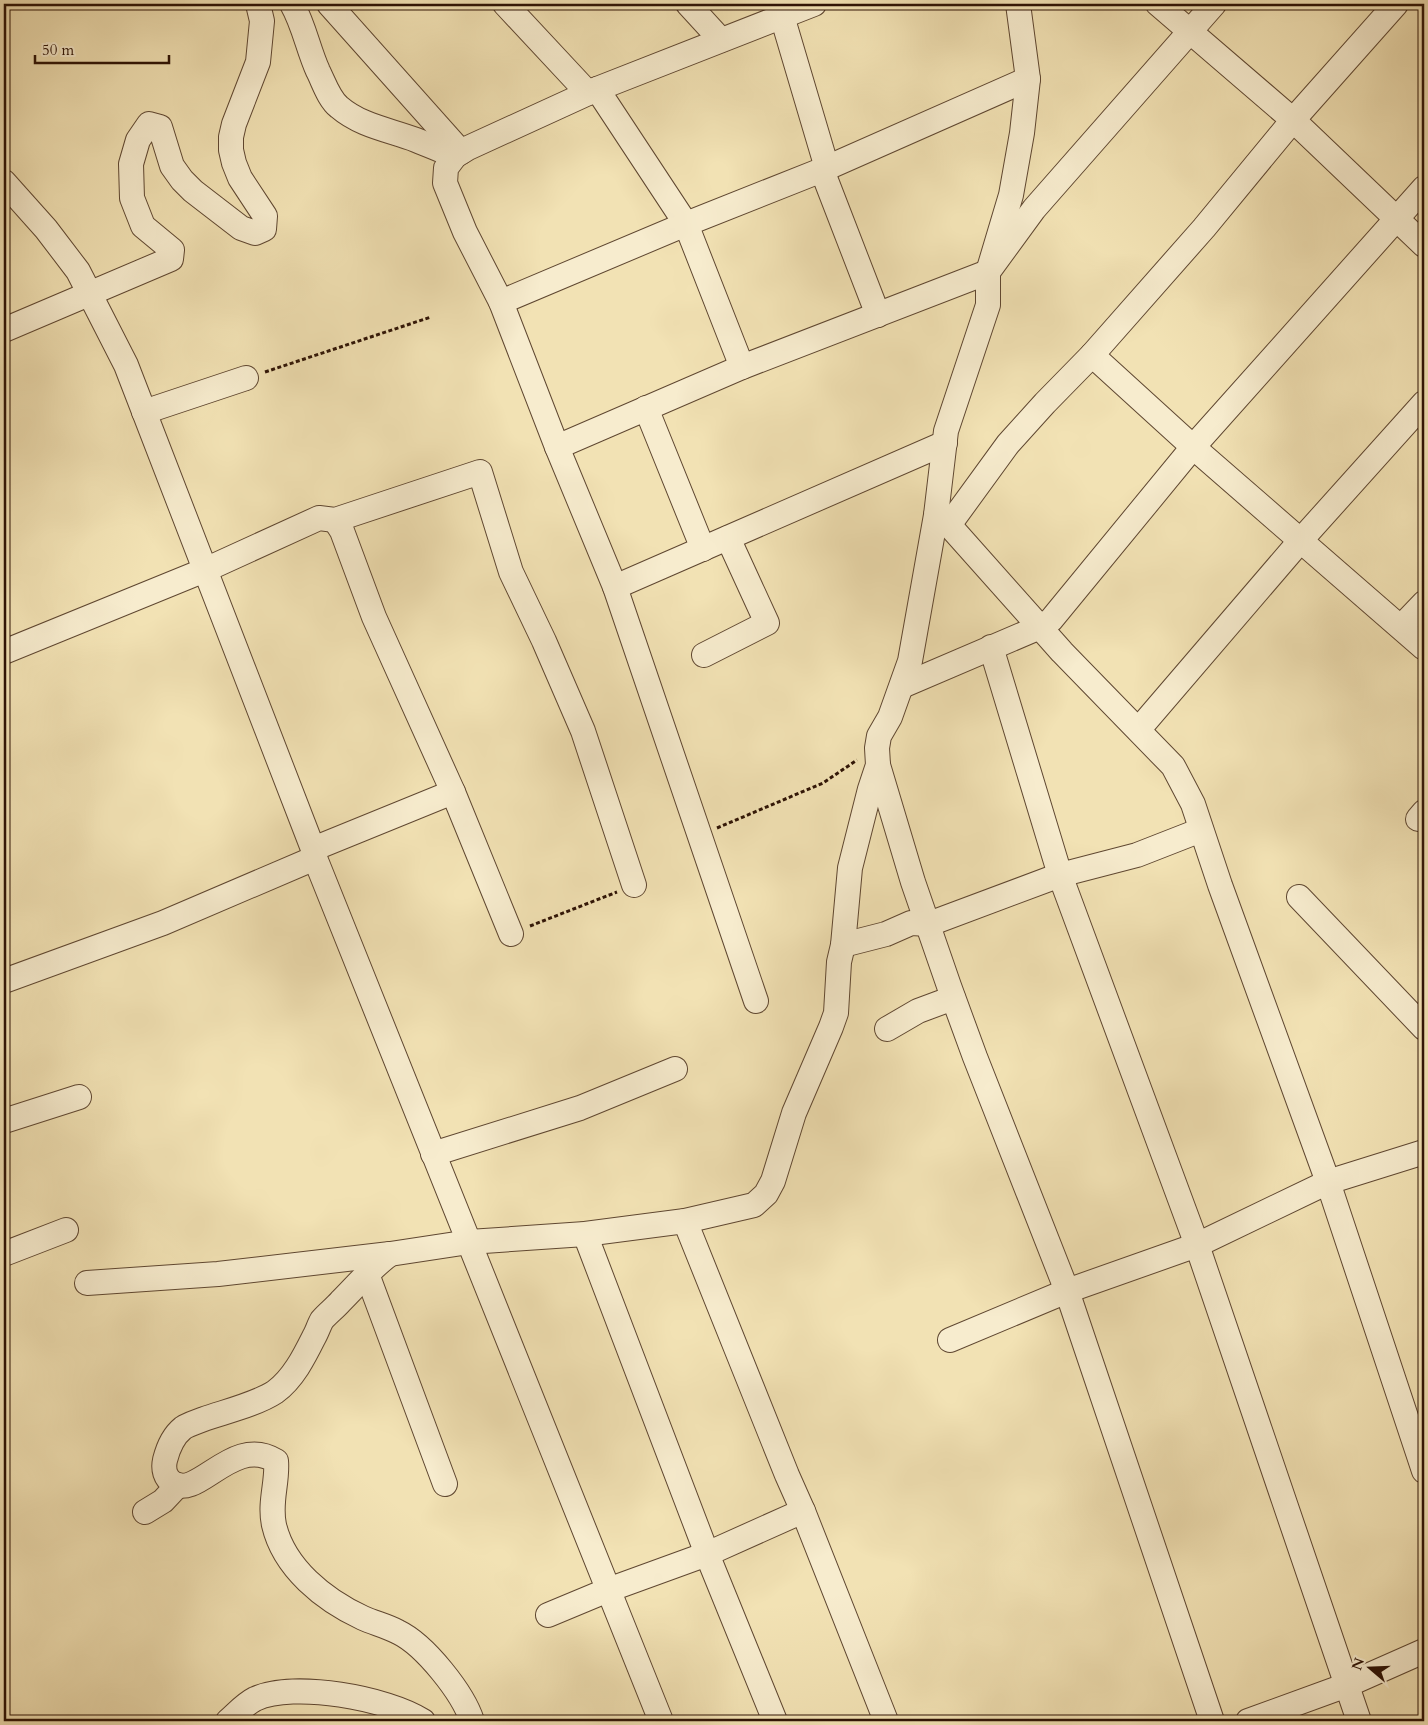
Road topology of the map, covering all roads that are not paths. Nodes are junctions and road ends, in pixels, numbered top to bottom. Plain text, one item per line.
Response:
1 (258, 4) edge
2 (292, 4) edge
3 (329, 4) edge
4 (505, 4) edge
5 (688, 4) edge
6 (814, 4) edge
7 (1158, 4) edge
8 (1214, 4) edge
9 (1396, 4) edge
10 (1020, 5) edge
11 (782, 16) junction
12 (1190, 30) junction
13 (721, 40) junction
14 (1028, 79) junction
15 (592, 91) junction
16 (1293, 120) junction
17 (454, 159) junction
18 (825, 169) junction
19 (4, 182) edge
20 (1424, 188) edge
21 (1397, 220) junction
22 (686, 224) junction
23 (1424, 245) edge
24 (988, 272) junction
25 (88, 294) junction
26 (501, 302) junction
27 (878, 315) junction
28 (4, 330) edge
29 (1092, 355) junction
30 (742, 367) junction
31 (246, 378) road end
32 (1424, 403) edge
33 (646, 408) junction
34 (144, 412) junction
35 (945, 443) junction
36 (557, 447) junction
37 (1193, 447) junction
38 (335, 520) junction
39 (943, 520) junction
40 (728, 538) junction
41 (1301, 540) junction
42 (703, 549) junction
43 (204, 570) junction
44 (615, 587) junction
45 (1424, 603) edge
46 (1040, 627) junction
47 (1401, 627) junction
48 (991, 647) junction
49 (1424, 648) edge
50 (4, 652) edge
51 (704, 655) dead end
52 (902, 686) junction
53 (1139, 730) junction
54 (878, 764) junction
55 (452, 792) junction
56 (1201, 830) junction
57 (314, 853) junction
58 (1060, 875) junction
59 (634, 885) road end
60 (1299, 897) dead end
61 (929, 924) junction
62 (511, 934) road end
63 (843, 945) junction
64 (4, 981) edge
65 (953, 998) junction
66 (756, 1001) dead end
67 (1423, 1025) edge
68 (887, 1029) dead end
69 (675, 1068) dead end
70 (79, 1096) dead end
71 (4, 1121) edge
72 (1424, 1152) edge
73 (433, 1154) junction
74 (1328, 1182) junction
75 (685, 1221) junction
76 (66, 1230) dead end
77 (585, 1234) junction
78 (468, 1242) junction
79 (1197, 1245) junction
80 (4, 1254) edge
81 (390, 1254) junction
82 (367, 1274) junction
83 (87, 1283) dead end
84 (1067, 1292) junction
85 (950, 1340) dead end
86 (1424, 1471) edge
87 (445, 1484) dead end
88 (178, 1485) junction
89 (145, 1512) dead end
90 (804, 1512) junction
91 (707, 1554) junction
92 (608, 1590) junction
93 (548, 1615) dead end
94 (1424, 1651) edge
95 (1347, 1685) junction
96 (228, 1721) edge
97 (423, 1721) edge
98 (472, 1721) edge
99 (661, 1721) edge
100 (775, 1721) edge
101 (886, 1721) edge
102 (1212, 1721) edge
103 (1248, 1721) edge
104 (1359, 1721) edge

1 - 25 street
2 - 17 street
3 - 17 street
4 - 15 street
5 - 13 street
6 - 11 street
7 - 12 street
8 - 12 street
9 - 16 street
10 - 14 street
11 - 13 street
11 - 18 street
12 - 16 street
12 - 24 street
13 - 15 street
14 - 18 street
14 - 24 street
15 - 17 street
15 - 22 street
16 - 21 street
16 - 29 street
17 - 26 street
18 - 22 street
18 - 27 street
19 - 25 street
20 - 21 street
21 - 23 street
21 - 37 street
22 - 26 street
22 - 30 street
24 - 27 street
24 - 35 street
25 - 28 street
25 - 34 street
26 - 36 street
27 - 30 street
29 - 37 street
29 - 39 street
30 - 33 street
31 - 34 street
32 - 41 street
33 - 36 street
33 - 42 street
34 - 43 street
35 - 39 street
35 - 40 street
36 - 44 street
37 - 41 street
37 - 46 street
38 - 43 street
38 - 55 street
38 - 59 street
39 - 46 street
39 - 52 street
40 - 42 street
40 - 51 street
41 - 47 street
41 - 53 street
42 - 44 street
43 - 50 street
43 - 57 street
44 - 66 street
45 - 47 street
46 - 48 street
46 - 53 street
47 - 49 street
48 - 52 street
48 - 58 street
52 - 54 street
53 - 56 street
54 - 61 street
54 - 63 street
55 - 57 street
55 - 62 street
56 - 58 street
56 - 74 street
57 - 64 street
57 - 73 street
58 - 61 street
58 - 79 street
60 - 67 street
61 - 63 street
61 - 65 street
63 - 75 street
65 - 68 street
65 - 84 street
69 - 73 street
70 - 71 street
72 - 74 street
73 - 78 street
74 - 79 street
74 - 86 street
75 - 77 street
75 - 90 street
76 - 80 street
77 - 78 street
77 - 91 street
78 - 81 street
78 - 92 street
79 - 84 street
79 - 95 street
81 - 82 street
81 - 83 street
82 - 87 street
82 - 88 street
84 - 85 street
84 - 102 street
88 - 89 street
88 - 98 street
90 - 91 street
90 - 101 street
91 - 92 street
91 - 100 street
92 - 93 street
92 - 99 street
94 - 95 street
95 - 103 street
95 - 104 street
96 - 97 street

